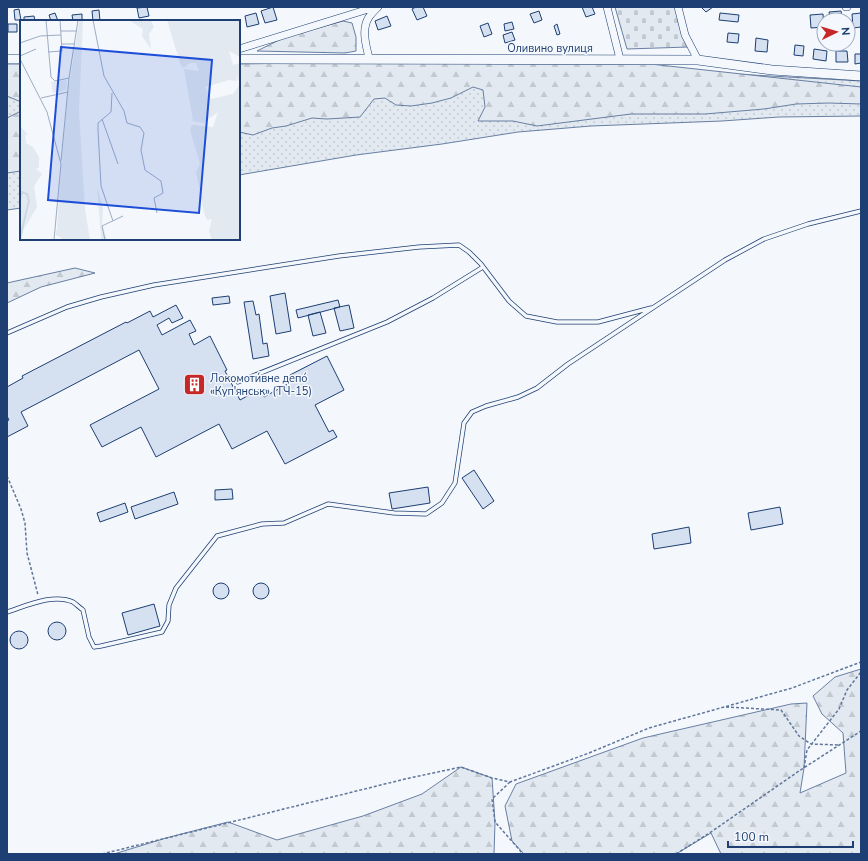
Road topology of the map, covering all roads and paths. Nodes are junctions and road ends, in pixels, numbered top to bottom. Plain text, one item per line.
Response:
1 (375, 7) edge
2 (378, 7) edge
3 (607, 7) edge
4 (678, 7) edge
5 (240, 49) edge
6 (370, 58) junction
7 (7, 59) edge
8 (20, 59) edge
9 (240, 59) edge
10 (619, 59) junction
11 (698, 60) junction
12 (861, 76) edge
13 (861, 211) edge
14 (483, 267) junction
15 (655, 306) junction
16 (7, 333) edge
17 (238, 382) dead end
18 (7, 476) edge
19 (40, 602) junction
20 (7, 612) edge
21 (861, 662) edge
22 (861, 672) edge
23 (724, 707) junction
24 (861, 731) edge
25 (811, 744) junction
26 (839, 745) junction
27 (804, 768) junction
28 (510, 782) junction
29 (102, 854) edge
30 (523, 854) edge
31 (676, 854) edge

1 - 5 street
2 - 6 street
3 - 10 street
4 - 11 street
6 - 9 street, Оливино вулиця
6 - 10 street, Оливино вулиця
7 - 8 street
10 - 11 street, Оливино вулиця
11 - 12 street, Оливино вулиця
13 - 15 lane
14 - 15 lane
14 - 16 lane
14 - 17 lane
15 - 19 lane
18 - 19 path
19 - 20 lane
21 - 23 path
22 - 25 path
23 - 25 path
23 - 28 path
24 - 26 path
25 - 26 path
25 - 27 path
26 - 27 path
27 - 31 path
28 - 29 path
28 - 30 path

